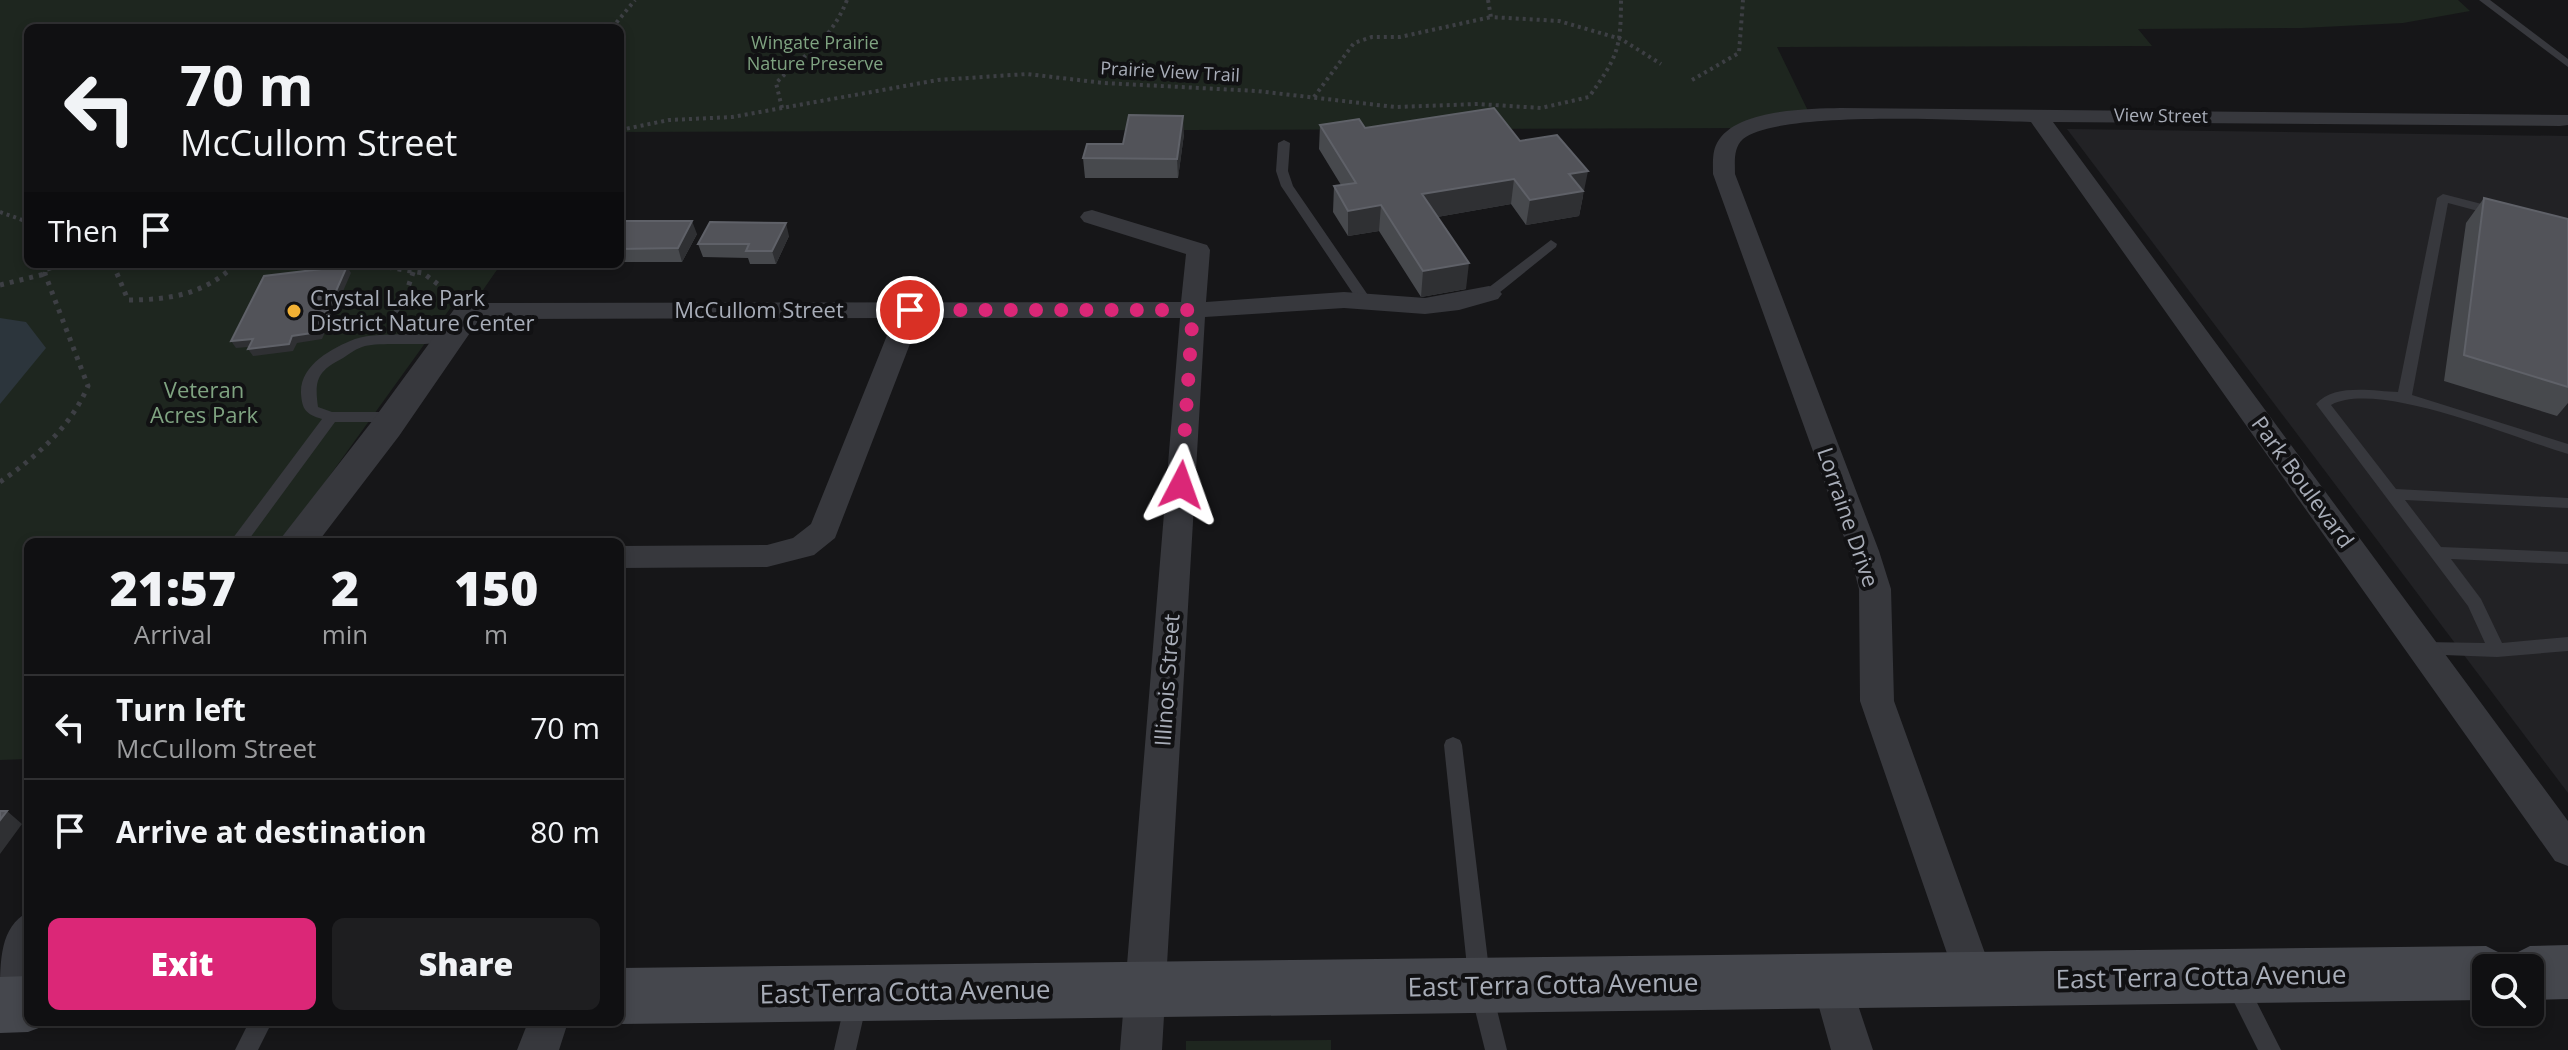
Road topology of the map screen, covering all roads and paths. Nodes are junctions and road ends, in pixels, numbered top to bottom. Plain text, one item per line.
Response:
1 (635, 0) edge
2 (847, 0) edge
3 (1488, 0) edge
4 (1621, 0) edge
5 (1743, 0) edge
6 (2484, 0) edge
7 (1491, 17) junction
8 (615, 24) edge
9 (1621, 39) junction
10 (1661, 64) dead end
11 (2568, 64) edge
12 (1692, 80) dead end
13 (1313, 97) junction
14 (782, 108) junction
15 (2037, 115) junction
16 (2560, 120) dead end
17 (1763, 123) joint
18 (624, 129) edge
19 (1284, 143) dead end
20 (0, 212) edge
21 (2514, 216) edge
22 (1092, 217) dead end
23 (24, 221) edge
24 (1551, 244) dead end
25 (115, 268) edge
26 (232, 268) edge
27 (393, 268) edge
28 (413, 268) edge
29 (46, 269) edge
30 (411, 271) junction
31 (0, 285) edge
32 (1489, 294) joint
33 (1365, 301) junction
34 (910, 310) junction
35 (1193, 310) junction
36 (459, 325) junction
37 (375, 341) junction
38 (2404, 397) junction
39 (331, 417) junction
40 (395, 417) junction
41 (2568, 449) edge
42 (0, 482) edge
43 (2391, 494) junction
44 (2568, 503) edge
45 (241, 538) edge
46 (300, 538) edge
47 (2435, 553) junction
48 (624, 557) edge
49 (2568, 558) edge
50 (2568, 644) edge
51 (2423, 649) junction
52 (2497, 650) junction
53 (1453, 745) dead end
54 (2568, 850) edge
55 (24, 940) edge
56 (2568, 972) edge
57 (2472, 973) edge
58 (2544, 973) edge
59 (0, 974) edge
60 (2233, 977) junction
61 (1975, 981) junction
62 (1832, 982) junction
63 (1480, 986) junction
64 (1145, 989) junction
65 (858, 992) junction
66 (624, 996) edge
67 (24, 1004) edge
68 (0, 1005) edge
69 (259, 1026) edge
70 (547, 1026) edge
71 (246, 1050) edge
72 (538, 1050) edge
73 (845, 1050) edge
74 (1141, 1050) edge
75 (1496, 1050) edge
76 (1852, 1050) edge
77 (2270, 1050) edge

1 - 8 path
2 - 14 path
3 - 7 path
4 - 9 path, Prairie View Trail
5 - 12 path
6 - 11 lane
7 - 9 path
7 - 13 path
9 - 10 path
9 - 13 path, Prairie View Trail
13 - 14 path, Prairie View Trail
14 - 18 path, Prairie View Trail
15 - 16 street, View Street
15 - 17 street, View Street
15 - 51 street, Park Boulevard
17 - 61 street, Lorraine Drive
19 - 33 lane
20 - 23 path
21 - 38 lane
22 - 35 street, Illinois Street
24 - 32 lane
25 - 26 path
27 - 30 path
28 - 30 path
29 - 31 path
29 - 42 path
30 - 36 path
30 - 37 path
32 - 33 street, McCullom Street
33 - 35 street, McCullom Street
34 - 35 street, McCullom Street
34 - 36 street, McCullom Street
34 - 48 street
35 - 64 street, Illinois Street
36 - 37 lane
36 - 40 street
37 - 39 lane
38 - 41 lane
38 - 43 lane
39 - 40 lane
39 - 45 lane
40 - 46 street
43 - 44 lane
43 - 47 lane
47 - 49 lane
47 - 52 lane
50 - 52 lane
51 - 52 lane
51 - 54 street, Park Boulevard
53 - 63 lane
55 - 59 street
56 - 58 main road
57 - 60 main road, East Terra Cotta Avenue
60 - 61 main road, East Terra Cotta Avenue
60 - 77 lane
61 - 62 main road, East Terra Cotta Avenue
62 - 63 main road, East Terra Cotta Avenue
62 - 76 street
63 - 64 main road, East Terra Cotta Avenue
63 - 75 lane
64 - 65 main road, East Terra Cotta Avenue
64 - 74 street, Illinois Street
65 - 66 main road, East Terra Cotta Avenue
65 - 73 lane
67 - 68 main road
69 - 71 lane
70 - 72 street

